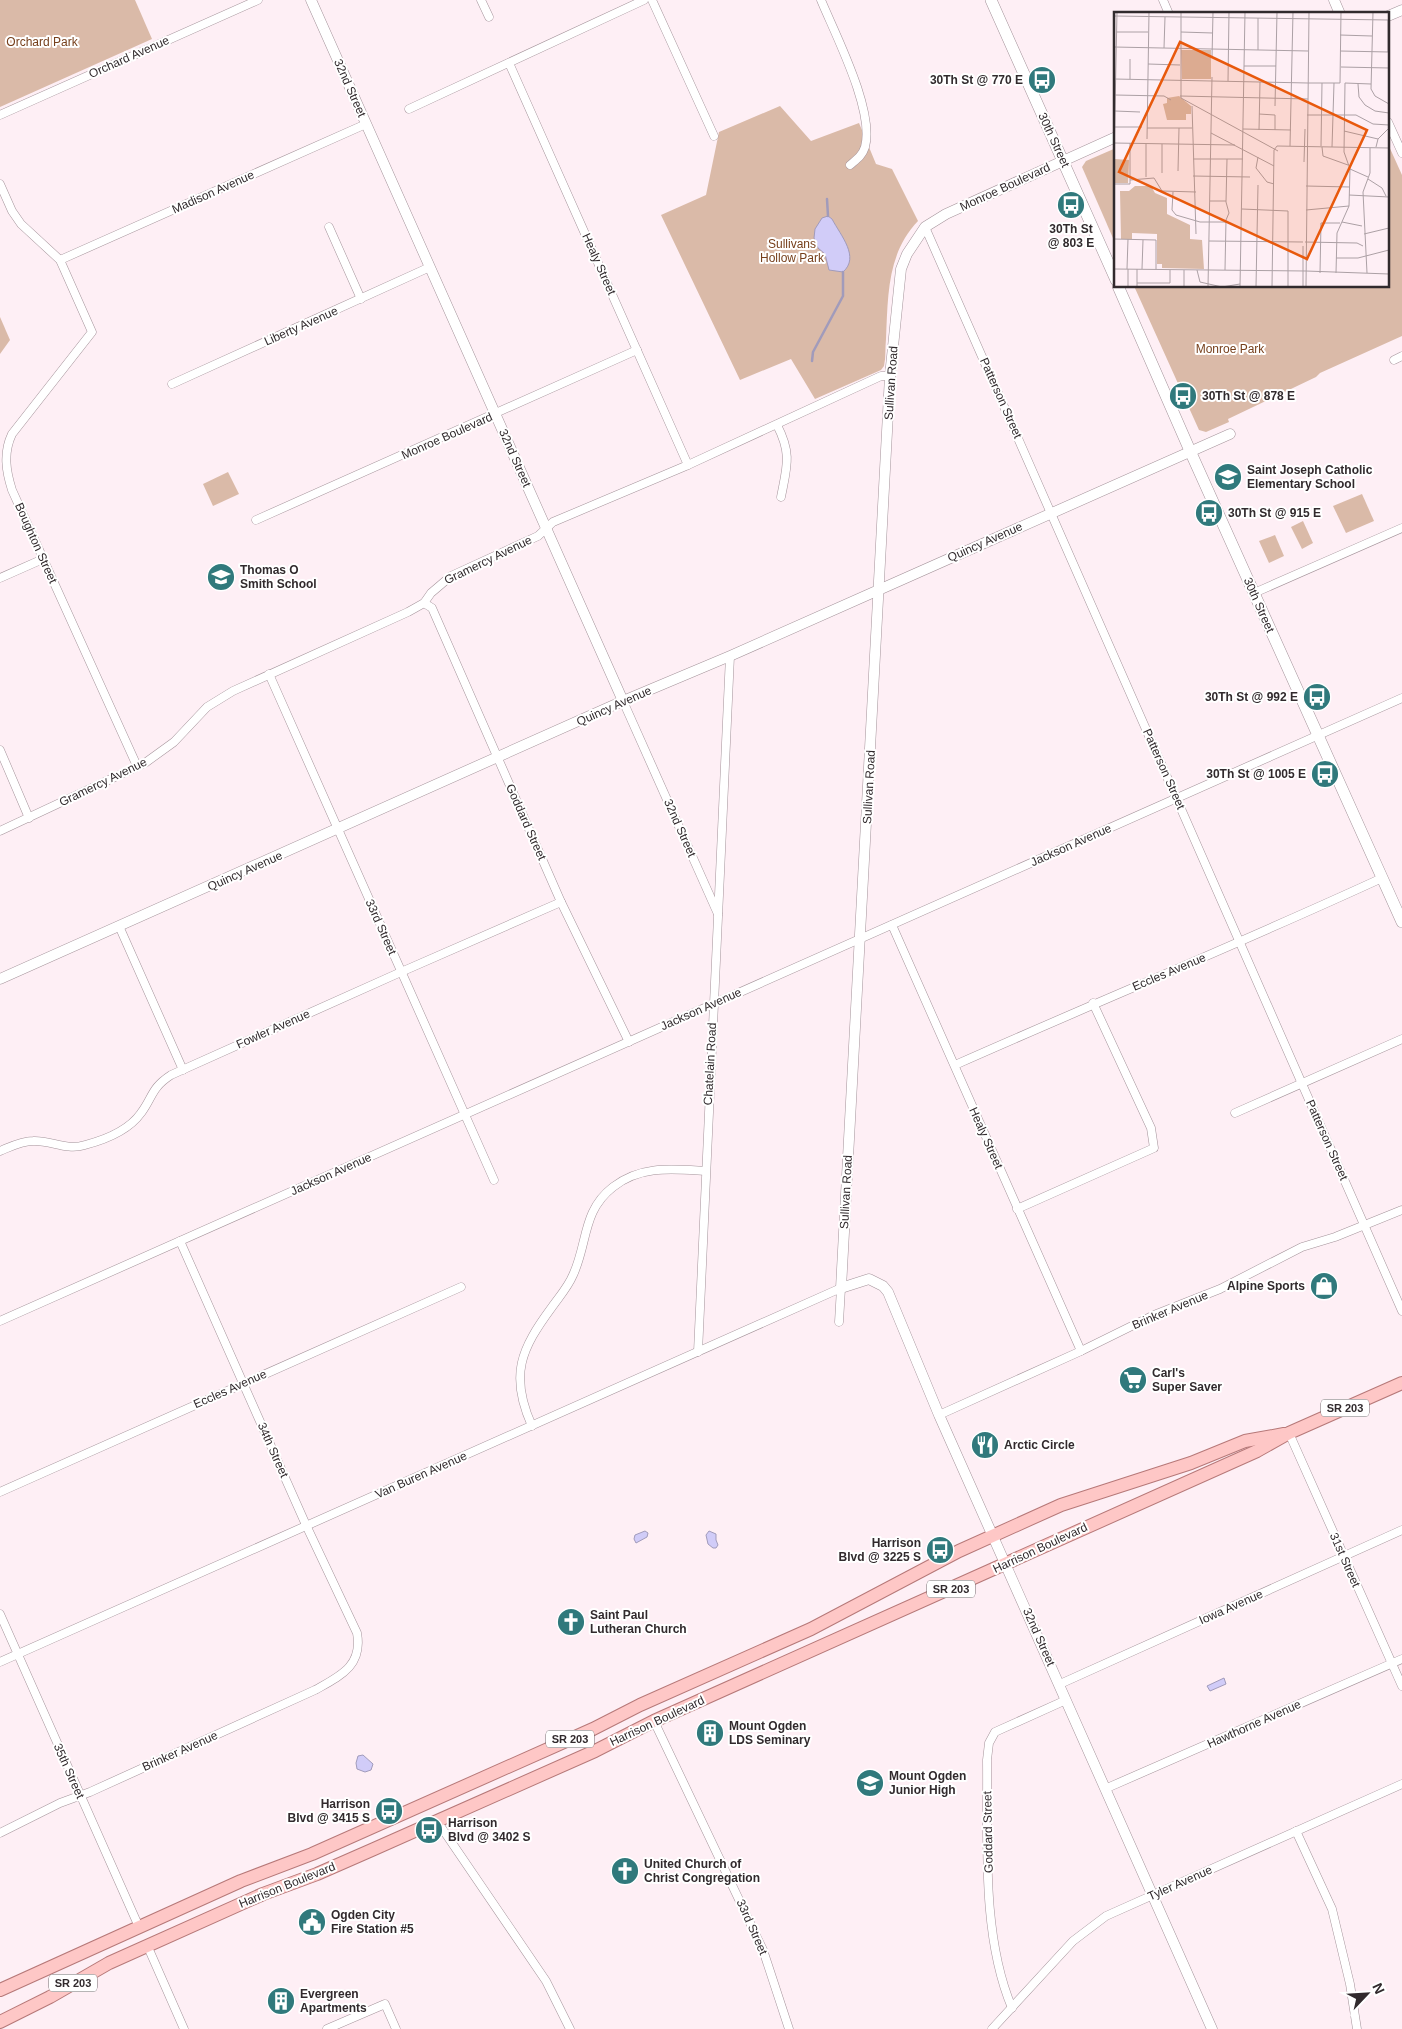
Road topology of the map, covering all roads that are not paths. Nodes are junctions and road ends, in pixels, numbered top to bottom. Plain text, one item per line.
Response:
1 (258, 0) edge
2 (311, 0) edge
3 (481, 0) edge
4 (644, 0) edge
5 (652, 0) edge
6 (821, 0) edge
7 (991, 0) edge
8 (1162, 0) edge
9 (1334, 0) edge
10 (1402, 10) edge
11 (1168, 12) edge
12 (1339, 12) edge
13 (1390, 15) edge
14 (489, 17) dead end
15 (509, 63) junction
16 (409, 109) dead end
17 (0, 115) edge
18 (366, 124) junction
19 (1390, 126) edge
20 (714, 136) dead end
21 (1114, 138) edge
22 (1402, 153) edge
23 (1064, 160) junction
24 (850, 165) dead end
25 (0, 184) edge
26 (925, 226) junction
27 (329, 227) dead end
28 (907, 254) joint
29 (60, 260) junction
30 (430, 268) junction
31 (1114, 275) edge
32 (1119, 288) edge
33 (361, 299) junction
34 (637, 350) junction
35 (890, 376) junction
36 (172, 384) dead end
37 (496, 414) junction
38 (777, 425) junction
39 (1230, 434) dead end
40 (1190, 453) junction
41 (688, 465) junction
42 (781, 497) dead end
43 (1051, 512) junction
44 (256, 520) dead end
45 (546, 528) junction
46 (1402, 528) edge
47 (43, 559) junction
48 (0, 578) edge
49 (879, 588) junction
50 (1254, 593) junction
51 (424, 603) junction
52 (730, 656) junction
53 (269, 674) junction
54 (1402, 698) edge
55 (623, 701) junction
56 (1318, 735) junction
57 (0, 750) edge
58 (498, 758) junction
59 (137, 766) junction
60 (1176, 798) junction
61 (28, 818) junction
62 (338, 830) junction
63 (0, 831) edge
64 (1382, 878) junction
65 (562, 902) junction
66 (719, 916) junction
67 (1402, 922) edge
68 (892, 925) junction
69 (119, 926) junction
70 (861, 938) junction
71 (1240, 942) junction
72 (401, 972) junction
73 (0, 979) edge
74 (1093, 1003) junction
75 (713, 1004) junction
76 (1402, 1039) edge
77 (628, 1042) junction
78 (955, 1065) junction
79 (183, 1070) junction
80 (1302, 1084) junction
81 (465, 1114) junction
82 (1236, 1114) dead end
83 (0, 1151) edge
84 (705, 1170) junction
85 (494, 1180) dead end
86 (1017, 1209) junction
87 (1402, 1210) edge
88 (1364, 1226) junction
89 (180, 1241) junction
90 (461, 1287) dead end
91 (841, 1288) junction
92 (1402, 1311) edge
93 (0, 1321) edge
94 (839, 1322) dead end
95 (1081, 1351) junction
96 (698, 1352) junction
97 (243, 1383) junction
98 (1402, 1383) edge
99 (939, 1415) junction
100 (532, 1426) junction
101 (1288, 1433) junction
102 (0, 1492) edge
103 (306, 1525) junction
104 (1402, 1530) edge
105 (993, 1535) junction
106 (1344, 1556) junction
107 (1006, 1564) junction
108 (0, 1614) edge
109 (18, 1654) junction
110 (1402, 1659) edge
111 (355, 1660) joint
112 (0, 1662) edge
113 (1392, 1664) junction
114 (1060, 1684) junction
115 (1402, 1686) edge
116 (1066, 1700) junction
117 (654, 1721) junction
118 (1402, 1784) edge
119 (1107, 1788) junction
120 (80, 1795) junction
121 (437, 1821) junction
122 (1296, 1831) junction
123 (0, 1833) edge
124 (1154, 1895) junction
125 (139, 1927) junction
126 (147, 1946) junction
127 (0, 1990) edge
128 (1012, 2008) junction
129 (0, 2022) edge
130 (184, 2029) edge
131 (328, 2029) edge
132 (396, 2029) edge
133 (570, 2029) edge
134 (789, 2029) edge
135 (992, 2029) edge
136 (1212, 2029) edge
137 (1357, 2029) edge

1 - 17 street, Orchard Avenue
2 - 18 street, 32nd Street
3 - 14 street
4 - 15 street
5 - 20 street
6 - 24 street
7 - 23 main road, 30th Street
8 - 11 street
9 - 12 street
10 - 13 street
15 - 16 street
15 - 34 street, Healy Street
18 - 29 street, Madison Avenue
18 - 30 street, 32nd Street
19 - 22 street
21 - 23 street, Monroe Boulevard
23 - 26 street, Monroe Boulevard
23 - 31 main road, 30th Street
25 - 29 street
26 - 28 street, Monroe Boulevard
26 - 43 street, Patterson Street
27 - 33 street
28 - 35 street, Sullivan Road
29 - 47 street, Boughton Street
30 - 33 street, Liberty Avenue
30 - 37 street, 32nd Street
32 - 40 main road, 30th Street
33 - 36 street, Liberty Avenue
34 - 37 street, Monroe Boulevard
34 - 41 street, Healy Street
35 - 38 street, Gramercy Avenue
35 - 49 street, Sullivan Road
37 - 44 street, Monroe Boulevard
37 - 45 street, 32nd Street
38 - 41 street, Gramercy Avenue
38 - 42 street
39 - 40 street, Quincy Avenue
40 - 43 street, Quincy Avenue
40 - 50 main road, 30th Street
41 - 45 street, Gramercy Avenue
43 - 49 street, Quincy Avenue
43 - 60 street, Patterson Street
45 - 51 street, Gramercy Avenue
45 - 55 street, 32nd Street
46 - 50 street
47 - 48 street
47 - 59 street, Boughton Street
49 - 52 street, Quincy Avenue
49 - 70 street, Sullivan Road
50 - 56 main road, 30th Street
51 - 53 street, Gramercy Avenue
51 - 58 street, Goddard Street
52 - 55 street, Quincy Avenue
52 - 66 street, Chatelain Road
53 - 59 street, Gramercy Avenue
53 - 62 street, 33rd Street
54 - 56 street, Jackson Avenue
55 - 58 street, Quincy Avenue
55 - 66 street, 32nd Street
56 - 60 street, Jackson Avenue
56 - 64 main road, 30th Street
57 - 61 street
58 - 62 street, Quincy Avenue
58 - 65 street, Goddard Street
59 - 61 street, Gramercy Avenue
60 - 68 street, Jackson Avenue
60 - 71 street, Patterson Street
61 - 63 street, Gramercy Avenue
62 - 69 street, Quincy Avenue
62 - 72 street, 33rd Street
64 - 67 main road, 30th Street
64 - 71 street, Eccles Avenue
65 - 72 street, Fowler Avenue
65 - 77 street, Goddard Street
66 - 75 street, Chatelain Road
68 - 70 street, Jackson Avenue
68 - 78 street, Healy Street
69 - 73 street, Quincy Avenue
69 - 79 street
70 - 75 street, Jackson Avenue
70 - 91 street, Sullivan Road
71 - 74 street, Eccles Avenue
71 - 80 street, Patterson Street
72 - 79 street, Fowler Avenue
72 - 81 street, 33rd Street
74 - 78 street, Eccles Avenue
74 - 86 street
75 - 77 street, Jackson Avenue
75 - 84 street, Chatelain Road
76 - 80 street
77 - 81 street, Jackson Avenue
78 - 86 street, Healy Street
79 - 83 street, Fowler Avenue
80 - 82 street
80 - 88 street, Patterson Street
81 - 85 street, 33rd Street
81 - 89 street, Jackson Avenue
84 - 96 street, Chatelain Road
84 - 100 street
86 - 95 street, Healy Street
87 - 88 street, Brinker Avenue
88 - 92 street, Patterson Street
88 - 95 street, Brinker Avenue
89 - 93 street, Jackson Avenue
89 - 97 street, 34th Street
90 - 97 street, Eccles Avenue
91 - 94 street, Sullivan Road
91 - 96 street, Van Buren Avenue
91 - 99 street, 32nd Street
95 - 99 street, Brinker Avenue
96 - 100 street, Van Buren Avenue
97 - 102 street, Eccles Avenue
97 - 103 street, 34th Street
98 - 101 main road, Harrison Boulevard / SR 203
99 - 105 street, 32nd Street
100 - 103 street, Van Buren Avenue
101 - 105 main road, Harrison Boulevard / SR 203
101 - 106 street, 31st Street
101 - 107 main road, Harrison Boulevard / SR 203
103 - 109 street, Van Buren Avenue
103 - 111 street, 34th Street
104 - 106 street, Iowa Avenue
105 - 107 street, 32nd Street
105 - 125 main road, Harrison Boulevard / SR 203
106 - 113 street, 31st Street
106 - 114 street, Iowa Avenue
107 - 114 street, 32nd Street
107 - 117 main road, Harrison Boulevard / SR 203
108 - 109 street, 35th Street
109 - 112 street, Van Buren Avenue
109 - 120 street, 35th Street
110 - 113 street, Hawthorne Avenue
111 - 120 street, Brinker Avenue
113 - 115 street, 31st Street
113 - 119 street, Hawthorne Avenue
114 - 116 street, 32nd Street
116 - 119 street, 32nd Street
116 - 128 street, Goddard Street
117 - 121 main road, Harrison Boulevard / SR 203
117 - 134 street, 33rd Street
118 - 122 street, Tyler Avenue
119 - 124 street, 32nd Street
120 - 123 street, Brinker Avenue
120 - 125 street, 35th Street
121 - 126 main road, Harrison Boulevard / SR 203
121 - 133 street
122 - 124 street, Tyler Avenue
122 - 137 street
124 - 128 street, Tyler Avenue
124 - 136 street, 32nd Street
125 - 127 main road, Harrison Boulevard / SR 203
126 - 129 main road, Harrison Boulevard / SR 203
126 - 130 street
128 - 135 street, Tyler Avenue
131 - 132 street

